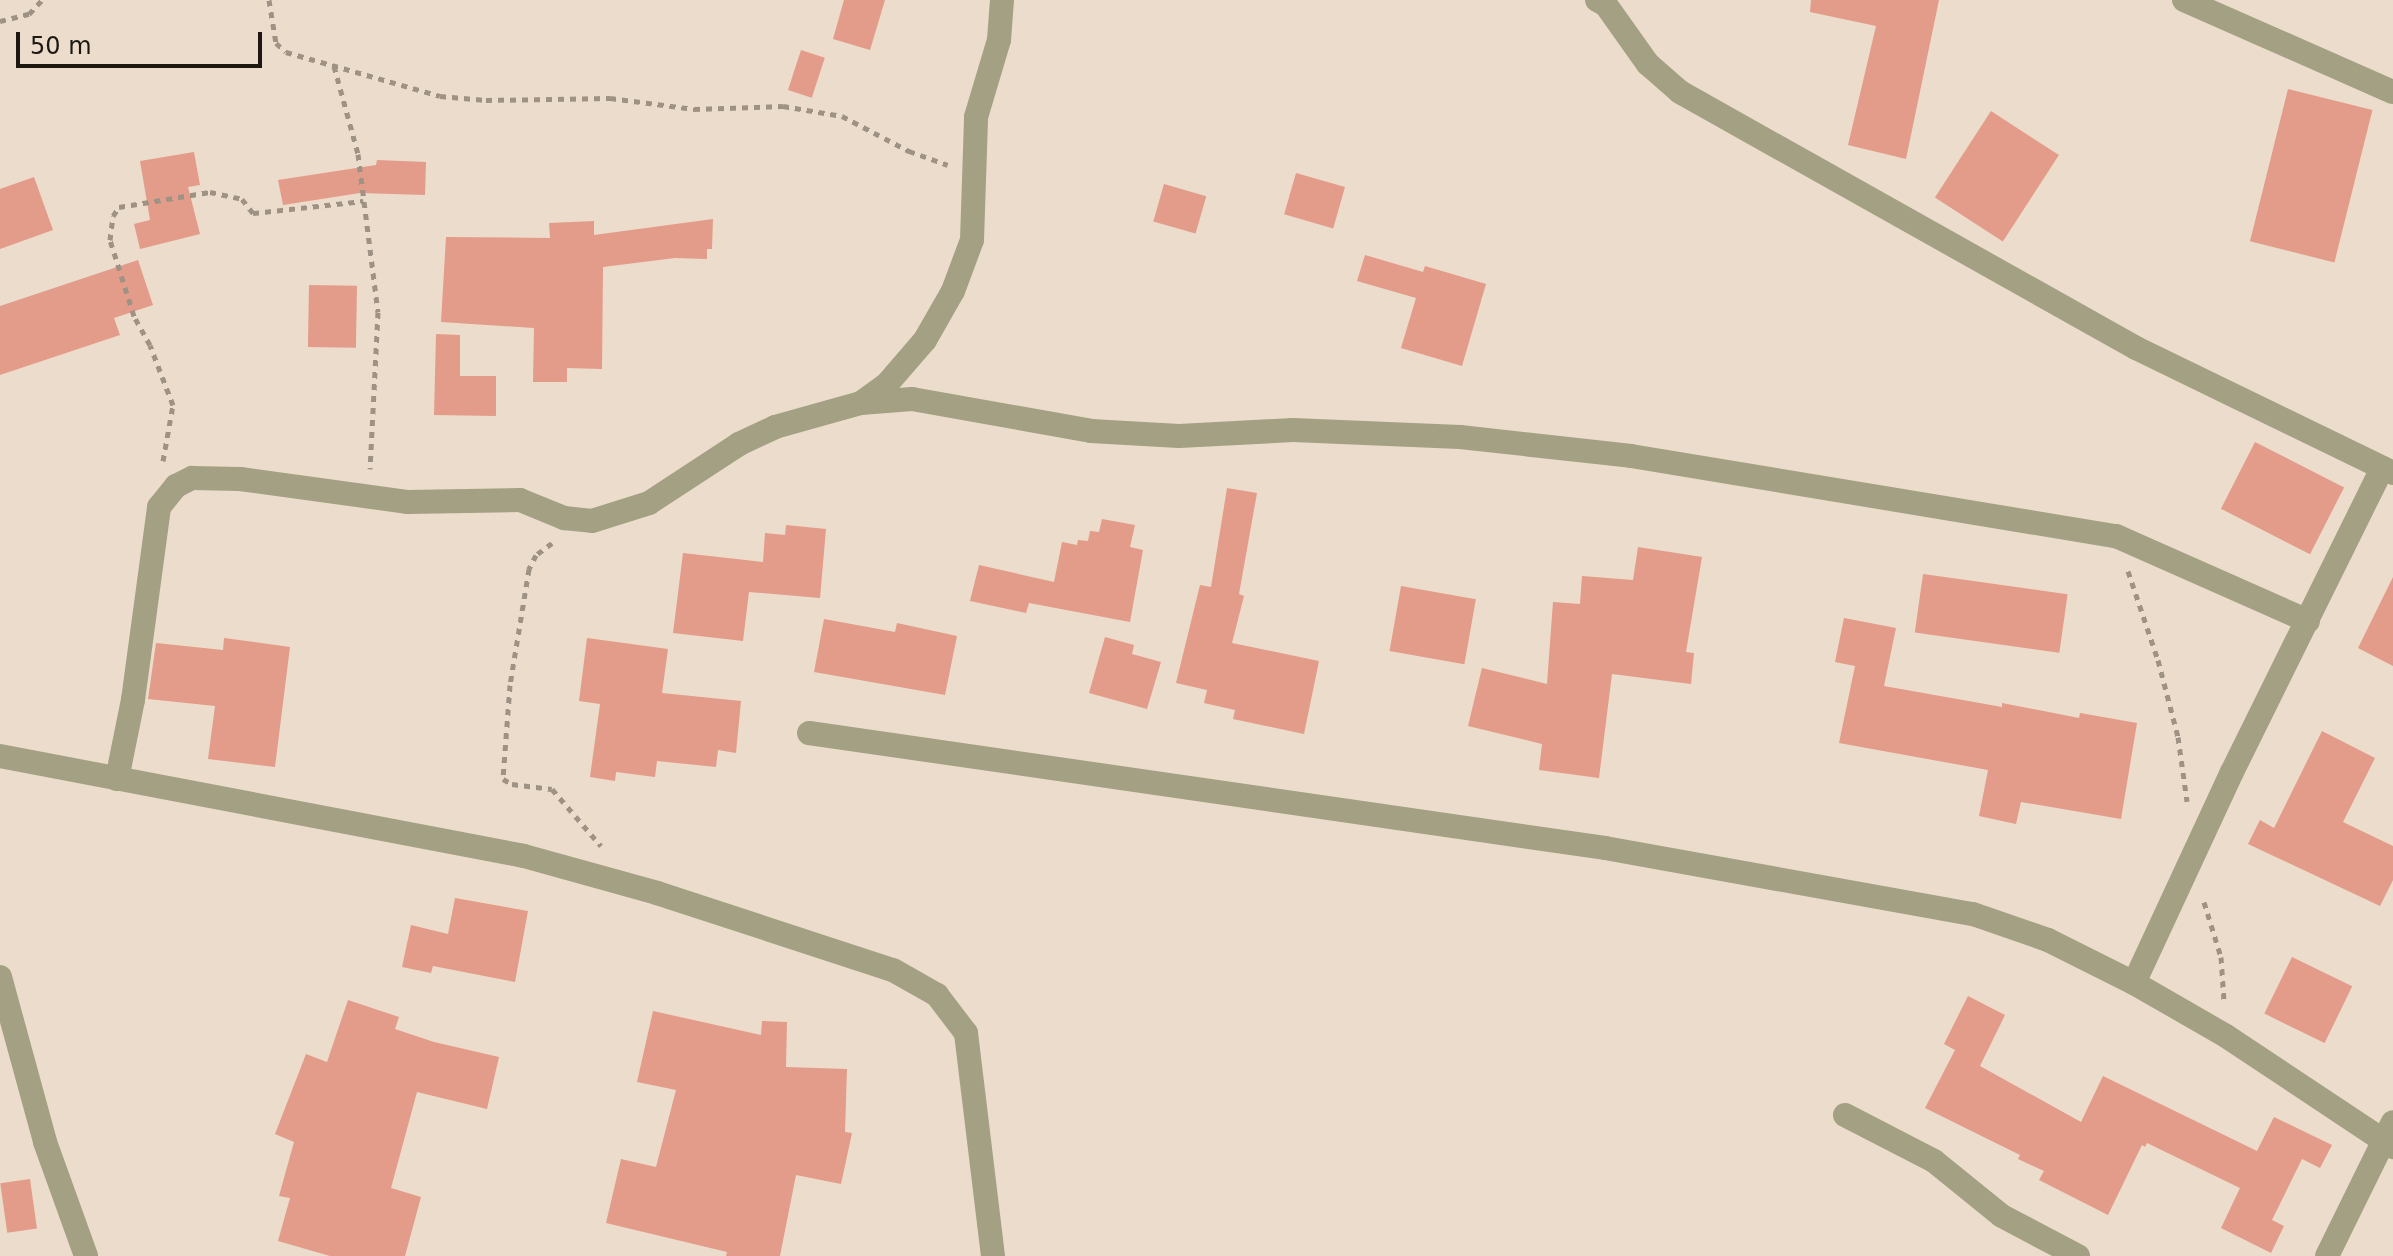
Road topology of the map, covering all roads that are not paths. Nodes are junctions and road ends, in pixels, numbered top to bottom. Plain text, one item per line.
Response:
1 (1002, 0) edge
2 (2184, 0) edge
3 (1603, 2) edge
4 (2393, 92) edge
5 (861, 403) junction
6 (2388, 470) edge
7 (2308, 621) junction
8 (809, 733) dead end
9 (0, 756) edge
10 (117, 779) junction
11 (0, 977) edge
12 (2134, 983) junction
13 (1845, 1115) dead end
14 (2390, 1137) edge
15 (86, 1256) edge
16 (993, 1256) edge
17 (2078, 1256) edge
18 (2327, 1256) edge

1 - 5 street
2 - 4 street
3 - 6 street
5 - 7 street
5 - 10 street
6 - 7 street
7 - 12 street
8 - 12 street
9 - 10 street
10 - 16 street
11 - 15 street
12 - 14 street
13 - 17 street
14 - 18 street

